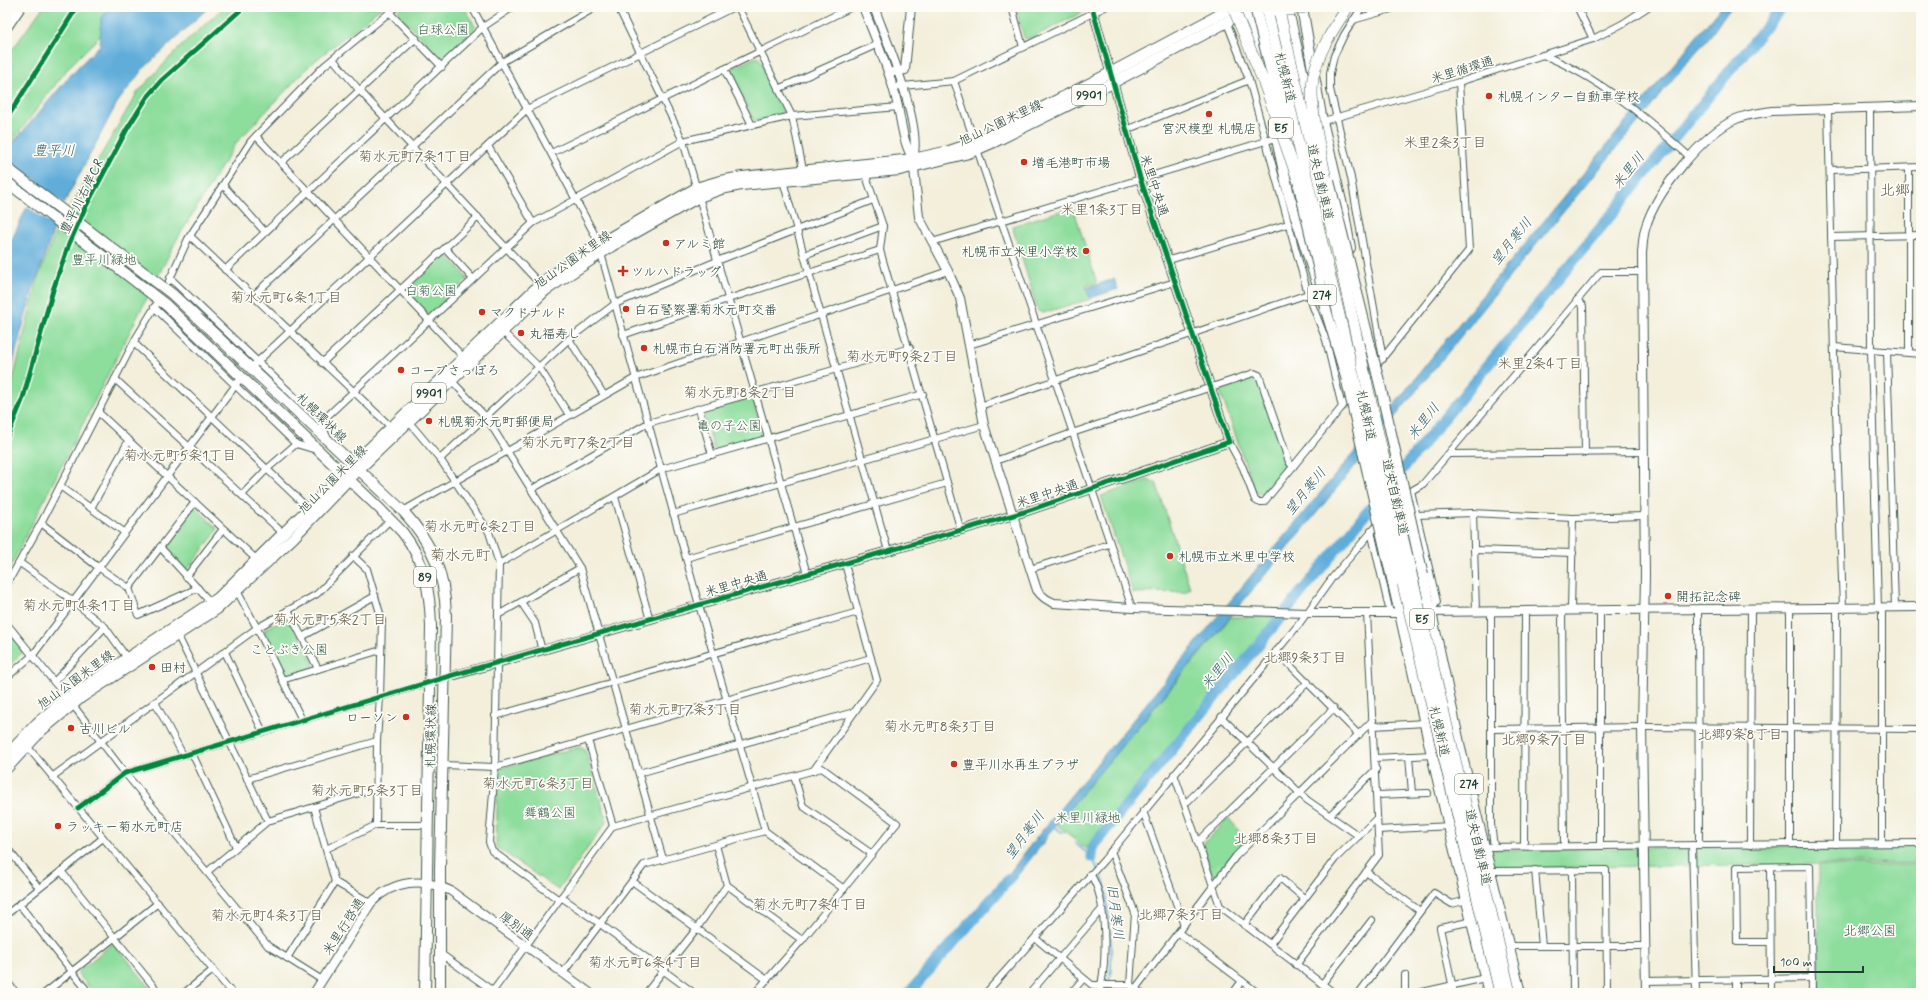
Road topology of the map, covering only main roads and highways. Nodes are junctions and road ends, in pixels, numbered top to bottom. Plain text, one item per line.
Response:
1 (20, 7) edge
2 (1266, 7) edge
3 (1278, 7) edge
4 (1287, 7) edge
5 (1302, 7) edge
6 (1306, 7) edge
7 (1348, 7) edge
8 (1253, 8) edge
9 (1228, 11) edge
10 (7, 26) edge
11 (914, 163) junction
12 (7, 168) edge
13 (804, 175) junction
14 (7, 182) edge
15 (698, 193) junction
16 (1336, 244) junction
17 (599, 249) junction
18 (1323, 251) junction
19 (1356, 287) junction
20 (1323, 300) junction
21 (467, 361) junction
22 (356, 467) junction
23 (346, 476) junction
24 (235, 587) junction
25 (214, 606) junction
26 (70, 702) junction
27 (8, 752) edge
28 (7, 768) edge
29 (425, 993) edge
30 (440, 993) edge
31 (1489, 993) edge
32 (1500, 993) edge
33 (1510, 993) edge
34 (1520, 993) edge

1 - 10 main road
2 - 18 highway, 道央自動車道, bridge
3 - 16 highway, 道央自動車道, bridge
4 - 19 main road, 札幌新道 / 274, bridge
5 - 19 main road, bridge
6 - 8 highway, bridge
7 - 16 highway, E5, bridge
8 - 9 main road, 旭山公園米里線 / 9901
8 - 20 main road, 札幌新道 / 274, bridge
8 - 20 main road, bridge
9 - 11 main road, 旭山公園米里線 / 9901
9 - 18 highway, E5, bridge
11 - 13 main road, 旭山公園米里線 / 9901
11 - 13 main road, 旭山公園米里線 / 9901
12 - 22 main road, 札幌環状線 / 89
13 - 15 main road, 旭山公園米里線 / 9901
13 - 15 main road, 旭山公園米里線 / 9901
14 - 23 main road, 札幌環状線 / 89
15 - 17 main road, 旭山公園米里線 / 9901
16 - 33 highway, 道央自動車道 / E5, bridge
17 - 21 main road, 旭山公園米里線 / 9901
17 - 21 main road, 旭山公園米里線 / 9901
18 - 32 highway, 道央自動車道 / E5, bridge
19 - 34 main road, 札幌新道 / 274, bridge
20 - 31 main road, 札幌新道 / 274, bridge
21 - 22 main road, 旭山公園米里線 / 9901
21 - 22 main road, 旭山公園米里線 / 9901
22 - 23 main road, 旭山公園米里線 / 9901
22 - 30 main road, 札幌環状線 / 89
23 - 24 main road, 旭山公園米里線 / 9901
23 - 24 main road, 旭山公園米里線 / 9901
23 - 29 main road, 札幌環状線 / 89
24 - 25 main road, 旭山公園米里線 / 9901
25 - 26 main road, 旭山公園米里線 / 9901
25 - 26 main road, 旭山公園米里線 / 9901
26 - 27 main road, 旭山公園米里線 / 9901
26 - 28 main road, 旭山公園米里線 / 9901

